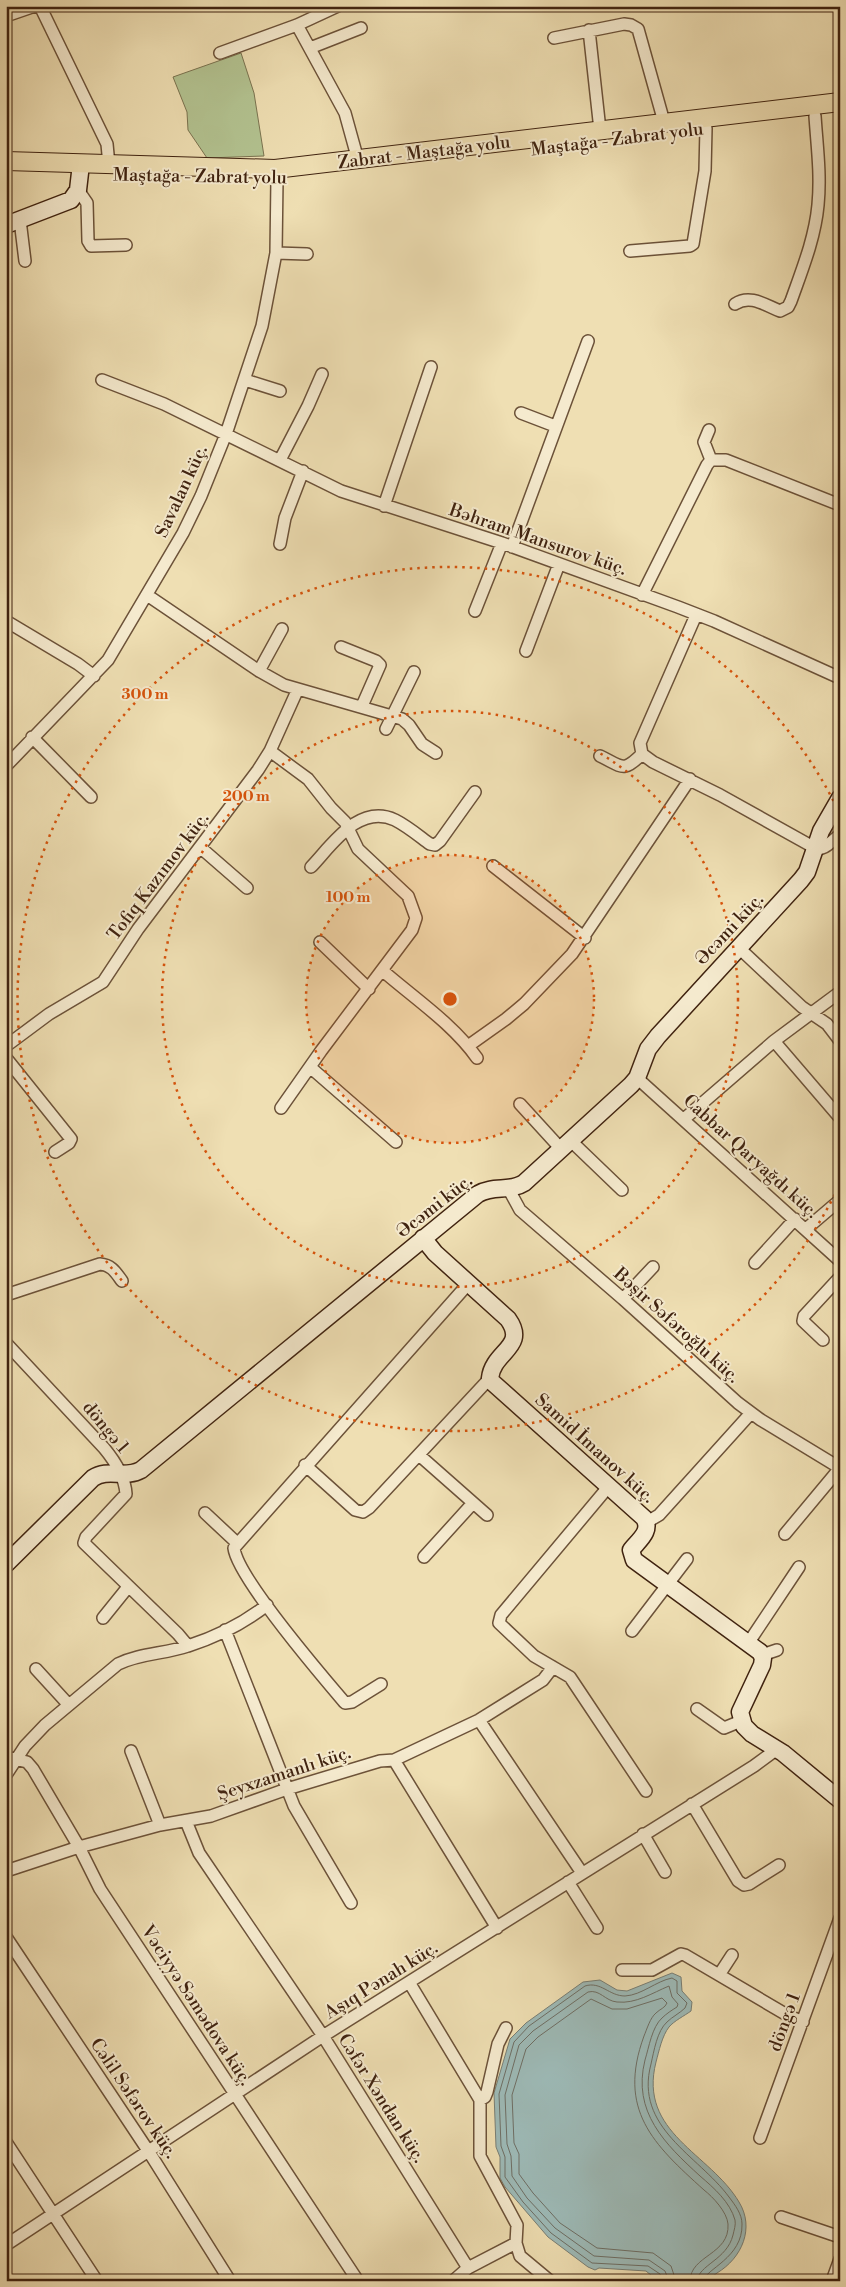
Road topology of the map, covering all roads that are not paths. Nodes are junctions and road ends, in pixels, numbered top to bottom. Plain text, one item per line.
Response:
1 (35, 6) edge
2 (40, 6) edge
3 (338, 6) edge
4 (6, 16) edge
5 (297, 25) junction
6 (361, 28) dead end
7 (589, 30) junction
8 (554, 38) dead end
9 (310, 48) junction
10 (220, 53) dead end
11 (840, 102) edge
12 (840, 113) edge
13 (815, 116) junction
14 (664, 122) junction
15 (706, 128) junction
16 (600, 130) junction
17 (358, 160) junction
18 (6, 161) edge
19 (109, 165) junction
20 (6, 171) edge
21 (80, 176) junction
22 (277, 179) junction
23 (13, 222) edge
24 (126, 244) dead end
25 (630, 251) dead end
26 (276, 252) junction
27 (307, 254) dead end
28 (25, 261) dead end
29 (735, 304) dead end
30 (588, 341) dead end
31 (431, 367) dead end
32 (322, 374) dead end
33 (102, 380) dead end
34 (245, 380) junction
35 (280, 392) dead end
36 (521, 413) dead end
37 (555, 426) junction
38 (709, 430) dead end
39 (226, 434) junction
40 (280, 460) junction
41 (711, 460) junction
42 (303, 471) junction
43 (840, 505) edge
44 (384, 506) junction
45 (280, 544) dead end
46 (507, 545) junction
47 (560, 564) junction
48 (642, 595) junction
49 (147, 596) junction
50 (475, 611) dead end
51 (696, 615) junction
52 (6, 621) edge
53 (282, 629) dead end
54 (341, 647) dead end
55 (526, 651) dead end
56 (259, 671) junction
57 (414, 672) dead end
58 (94, 676) junction
59 (840, 678) edge
60 (297, 691) junction
61 (362, 706) junction
62 (392, 715) junction
63 (386, 729) dead end
64 (32, 737) junction
65 (270, 752) junction
66 (436, 753) dead end
67 (642, 754) junction
68 (600, 756) dead end
69 (6, 766) edge
70 (690, 780) junction
71 (475, 792) dead end
72 (91, 797) dead end
73 (840, 798) edge
74 (350, 829) junction
75 (840, 835) edge
76 (201, 848) junction
77 (815, 848) junction
78 (493, 866) dead end
79 (311, 867) dead end
80 (247, 888) dead end
81 (584, 938) junction
82 (320, 942) dead end
83 (739, 948) junction
84 (382, 971) junction
85 (369, 989) junction
86 (840, 992) edge
87 (810, 1013) junction
88 (774, 1041) junction
89 (840, 1041) edge
90 (6, 1046) edge
91 (468, 1046) junction
92 (6, 1058) edge
93 (477, 1058) dead end
94 (310, 1067) junction
95 (637, 1078) junction
96 (520, 1104) dead end
97 (281, 1108) dead end
98 (840, 1118) edge
99 (684, 1119) junction
100 (396, 1142) dead end
101 (566, 1146) junction
102 (55, 1152) dead end
103 (508, 1188) junction
104 (622, 1190) dead end
105 (840, 1200) edge
106 (795, 1220) junction
107 (806, 1229) junction
108 (423, 1238) junction
109 (840, 1261) edge
110 (755, 1263) dead end
111 (653, 1267) dead end
112 (840, 1277) edge
113 (122, 1281) dead end
114 (468, 1284) junction
115 (6, 1295) edge
116 (623, 1299) junction
117 (823, 1340) dead end
118 (6, 1343) edge
119 (490, 1378) junction
120 (751, 1413) junction
121 (419, 1455) junction
122 (305, 1465) junction
123 (840, 1468) edge
124 (120, 1474) junction
125 (609, 1486) junction
126 (473, 1504) junction
127 (205, 1512) dead end
128 (487, 1515) dead end
129 (647, 1522) junction
130 (785, 1534) dead end
131 (237, 1543) junction
132 (424, 1557) dead end
133 (688, 1559) dead end
134 (6, 1564) edge
135 (799, 1566) dead end
136 (668, 1584) junction
137 (128, 1587) junction
138 (266, 1605) junction
139 (103, 1618) dead end
140 (225, 1630) junction
141 (632, 1630) dead end
142 (749, 1642) junction
143 (188, 1646) junction
144 (553, 1667) junction
145 (36, 1669) dead end
146 (381, 1684) dead end
147 (68, 1704) junction
148 (697, 1709) dead end
149 (478, 1720) junction
150 (741, 1721) junction
151 (777, 1749) junction
152 (131, 1752) dead end
153 (12, 1758) edge
154 (394, 1760) junction
155 (6, 1775) edge
156 (287, 1789) junction
157 (646, 1791) dead end
158 (840, 1800) edge
159 (692, 1804) junction
160 (186, 1821) junction
161 (160, 1825) junction
162 (644, 1834) junction
163 (79, 1847) junction
164 (779, 1865) dead end
165 (6, 1871) edge
166 (665, 1872) dead end
167 (582, 1873) junction
168 (568, 1882) junction
169 (351, 1903) dead end
170 (840, 1918) edge
171 (497, 1928) junction
172 (597, 1928) dead end
173 (6, 1937) edge
174 (732, 1955) dead end
175 (622, 1970) dead end
176 (719, 1975) junction
177 (410, 1982) junction
178 (804, 2022) junction
179 (506, 2028) dead end
180 (323, 2036) junction
181 (235, 2094) junction
182 (480, 2100) junction
183 (760, 2138) dead end
184 (6, 2142) edge
185 (149, 2152) junction
186 (52, 2215) junction
187 (781, 2217) dead end
188 (840, 2237) edge
189 (516, 2243) junction
190 (6, 2245) edge
191 (840, 2259) edge
192 (468, 2268) junction
193 (97, 2281) edge
194 (230, 2281) edge
195 (358, 2281) edge
196 (452, 2281) edge
197 (550, 2281) edge
198 (832, 2281) edge

1 - 4 street
2 - 19 street
3 - 5 street
5 - 9 street
5 - 10 street
6 - 9 street
7 - 8 street
7 - 14 street
7 - 16 street
9 - 17 street
11 - 14 main road, Zabrat - Maştağa yolu
12 - 13 main road, Maştağa - Zabrat yolu
13 - 15 main road, Maştağa - Zabrat yolu
13 - 29 street
14 - 16 main road, Zabrat - Maştağa yolu
15 - 22 main road, Maştağa - Zabrat yolu
15 - 25 street
16 - 17 main road, Zabrat - Maştağa yolu
17 - 19 main road, Zabrat - Maştağa yolu
18 - 21 main road, Zabrat - Maştağa yolu
19 - 21 main road, Zabrat - Maştağa yolu
20 - 21 main road, Maştağa - Zabrat yolu
21 - 22 main road, Maştağa - Zabrat yolu
21 - 23 street
21 - 24 street
22 - 26 street, Savalan küç.
23 - 28 street
26 - 27 street
26 - 34 street, Savalan küç.
30 - 37 street
31 - 44 street
32 - 40 street
33 - 39 street, Bəhram Mansurov küç.
34 - 35 street
34 - 39 street, Savalan küç.
36 - 37 street
37 - 46 street
38 - 41 street
39 - 40 street, Bəhram Mansurov küç.
39 - 49 street, Savalan küç.
40 - 42 street, Bəhram Mansurov küç.
41 - 43 street
41 - 48 street
42 - 44 street, Bəhram Mansurov küç.
42 - 45 street
44 - 46 street, Bəhram Mansurov küç.
46 - 47 street, Bəhram Mansurov küç.
46 - 50 street
47 - 48 street, Bəhram Mansurov küç.
47 - 55 street
48 - 51 street, Bəhram Mansurov küç.
49 - 56 street
49 - 58 street, Savalan küç.
51 - 59 street, Bəhram Mansurov küç.
51 - 67 street
52 - 58 street
53 - 56 street
54 - 61 street
56 - 60 street
57 - 62 street
58 - 64 street, Savalan küç.
60 - 61 street
60 - 65 street, Tofiq Kazımov küç.
61 - 62 street
62 - 63 street
62 - 66 street
64 - 69 street, Savalan küç.
64 - 72 street
65 - 74 street
65 - 76 street, Tofiq Kazımov küç.
67 - 68 street
67 - 70 street
70 - 77 street
70 - 81 street
71 - 74 street
73 - 77 street, Əcəmi küç.
74 - 79 street
74 - 84 street
75 - 77 street
76 - 80 street
76 - 90 street, Tofiq Kazımov küç.
77 - 83 street, Əcəmi küç.
78 - 81 street
81 - 91 street
82 - 85 street
83 - 87 street
83 - 95 street, Əcəmi küç.
84 - 85 street
84 - 91 street
85 - 94 street
86 - 87 street
87 - 88 street
87 - 89 street
88 - 98 street
88 - 99 street
91 - 93 street
92 - 102 street
94 - 97 street
94 - 100 street
95 - 99 street, Cabbar Qaryağdı küç.
95 - 101 street, Əcəmi küç.
96 - 101 street
99 - 106 street, Cabbar Qaryağdı küç.
101 - 103 street, Əcəmi küç.
101 - 104 street
103 - 108 street, Əcəmi küç.
103 - 116 street, Bəşir Səfəroğlu küç.
105 - 107 street
106 - 107 street, Cabbar Qaryağdı küç.
106 - 110 street
107 - 109 street, Cabbar Qaryağdı küç.
108 - 114 street
108 - 124 street, Əcəmi küç.
111 - 116 street
112 - 117 street
113 - 115 street
114 - 119 street
114 - 122 street
116 - 120 street, Bəşir Səfəroğlu küç.
118 - 124 street, döngə 1
119 - 121 street
119 - 125 street, Samid İmanov küç.
120 - 123 street, Bəşir Səfəroğlu küç.
120 - 129 street
121 - 122 street
121 - 126 street
122 - 131 street
123 - 130 street
124 - 134 street, Əcəmi küç.
124 - 137 street, döngə 1
125 - 129 street, Samid İmanov küç.
125 - 144 street
126 - 128 street
126 - 132 street
127 - 131 street
129 - 136 street, Samid İmanov küç.
131 - 138 street
133 - 136 street
135 - 142 street
136 - 141 street
136 - 142 street, Samid İmanov küç.
137 - 139 street
137 - 143 street, döngə 1
138 - 140 street
138 - 146 street
140 - 143 street
140 - 156 street
142 - 150 street, Samid İmanov küç.
143 - 147 street
144 - 149 street, Şeyxzamanlı küç.
144 - 157 street
145 - 147 street
147 - 153 street
148 - 150 street
149 - 154 street, Şeyxzamanlı küç.
149 - 167 street
150 - 151 street
151 - 158 street
151 - 159 street, Aşıq Pənah küç.
152 - 161 street
153 - 155 street
153 - 163 street, Vəciyyə Səmədova küç.
154 - 156 street, Şeyxzamanlı küç.
154 - 171 street
156 - 160 street, Şeyxzamanlı küç.
156 - 169 street
159 - 162 street, Aşıq Pənah küç.
159 - 164 street
160 - 161 street, Şeyxzamanlı küç.
160 - 180 street, Cəfər Xəndan küç.
161 - 163 street, Şeyxzamanlı küç.
162 - 166 street
162 - 167 street, Aşıq Pənah küç.
163 - 165 street, Şeyxzamanlı küç.
163 - 181 street, Vəciyyə Səmədova küç.
167 - 168 street, Aşıq Pənah küç.
168 - 171 street, Aşıq Pənah küç.
168 - 172 street
170 - 178 street, döngə 1
171 - 177 street, Aşıq Pənah küç.
173 - 185 street, Cəlil Səfərov küç.
174 - 176 street
175 - 176 street
176 - 178 street
177 - 180 street, Aşıq Pənah küç.
177 - 182 street
178 - 183 street, döngə 1
179 - 182 street
180 - 181 street, Aşıq Pənah küç.
180 - 192 street, Cəfər Xəndan küç.
181 - 185 street, Aşıq Pənah küç.
181 - 195 street, Vəciyyə Səmədova küç.
182 - 189 street
184 - 186 street
185 - 186 street, Aşıq Pənah küç.
185 - 194 street, Cəlil Səfərov küç.
186 - 190 street, Aşıq Pənah küç.
186 - 193 street
187 - 188 street
189 - 192 street
189 - 197 street
191 - 198 street
192 - 196 street

